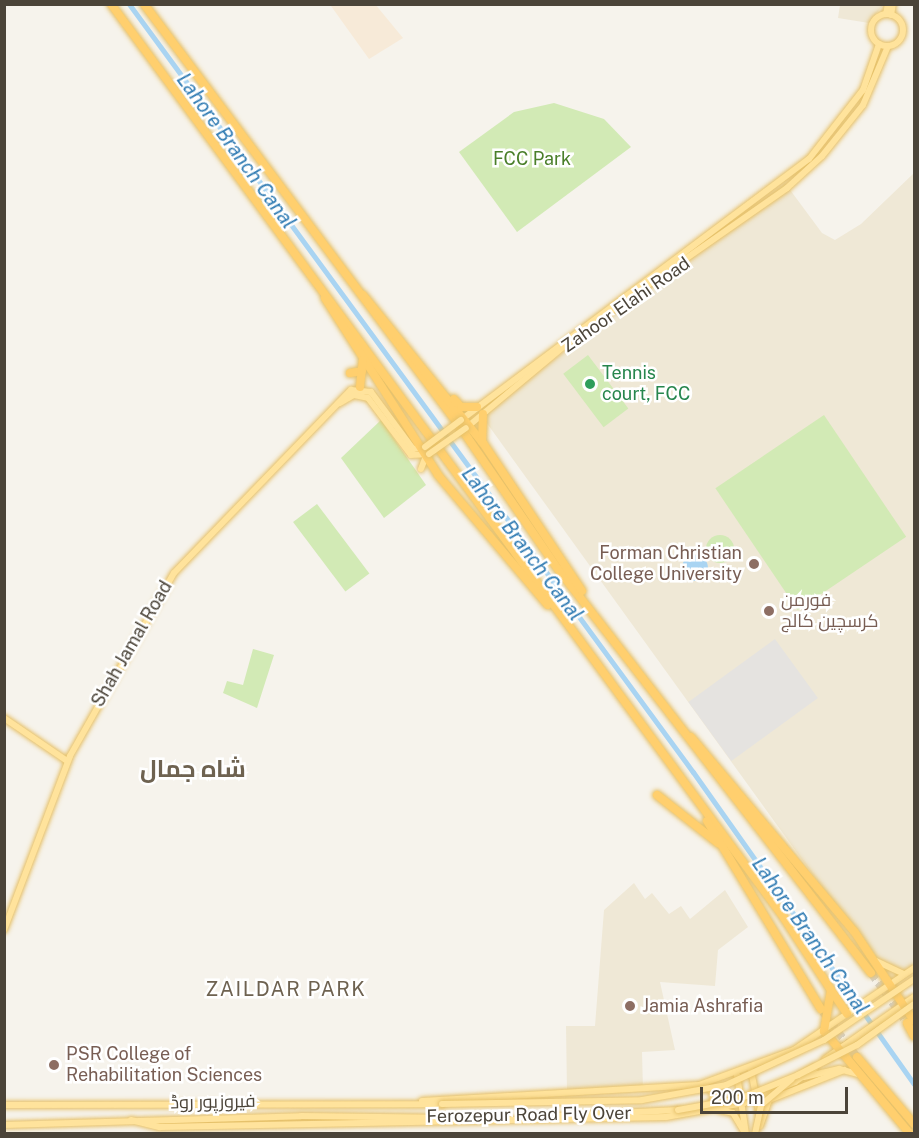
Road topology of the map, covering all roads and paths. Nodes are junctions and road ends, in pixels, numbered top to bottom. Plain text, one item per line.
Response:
1 (111, 4) edge
2 (144, 4) edge
3 (888, 4) edge
4 (893, 4) edge
5 (889, 14) junction
6 (879, 44) junction
7 (888, 46) junction
8 (339, 270) junction
9 (318, 285) junction
10 (363, 360) junction
11 (362, 370) junction
12 (350, 373) dead end
13 (360, 387) junction
14 (447, 396) junction
15 (334, 406) junction
16 (477, 407) junction
17 (483, 414) junction
18 (464, 423) junction
19 (483, 443) junction
20 (425, 451) junction
21 (420, 469) dead end
22 (558, 615) junction
23 (607, 630) junction
24 (4, 718) edge
25 (675, 720) junction
26 (67, 761) junction
27 (657, 795) dead end
28 (694, 799) junction
29 (721, 846) junction
30 (4, 930) edge
31 (876, 961) junction
32 (915, 968) edge
33 (871, 973) tunnel mouth
34 (905, 974) junction
35 (915, 979) edge
36 (891, 983) junction
37 (831, 990) junction
38 (915, 997) edge
39 (904, 1004) junction
40 (915, 1004) edge
41 (821, 1009) tunnel mouth
42 (847, 1014) junction
43 (911, 1022) edge
44 (824, 1031) junction
45 (915, 1036) edge
46 (837, 1049) junction
47 (857, 1057) tunnel mouth
48 (752, 1070) junction
49 (844, 1070) junction
50 (737, 1074) junction
51 (858, 1074) junction
52 (800, 1076) junction
53 (699, 1085) junction
54 (758, 1098) junction
55 (771, 1099) junction
56 (422, 1101) junction
57 (744, 1103) junction
58 (5, 1105) edge
59 (716, 1109) junction
60 (708, 1110) junction
61 (189, 1118) joint
62 (131, 1120) junction
63 (915, 1124) edge
64 (4, 1125) edge
65 (760, 1126) junction
66 (746, 1134) edge
67 (755, 1134) edge
68 (761, 1134) edge
69 (910, 1134) edge

1 - 9 highway
2 - 8 highway
3 - 5 main road
4 - 5 main road
5 - 6 main road, Zahoor Elahi Road
5 - 7 main road, Zahoor Elahi Road
6 - 7 main road
6 - 16 main road, Zahoor Elahi Road
7 - 17 main road, Zahoor Elahi Road
8 - 14 highway
8 - 23 highway
9 - 10 highway
9 - 22 highway
10 - 11 highway
10 - 20 highway
11 - 12 highway
11 - 13 highway
13 - 15 main road, Shah Jamal Road
13 - 20 main road
14 - 16 highway
14 - 18 highway
15 - 20 main road
15 - 26 main road, Shah Jamal Road
16 - 18 main road, Zahoor Elahi Road
17 - 18 main road, Zahoor Elahi Road
17 - 19 highway
18 - 19 highway
18 - 20 main road, Zahoor Elahi Road, bridge
19 - 23 highway
20 - 21 main road
20 - 22 highway
22 - 28 highway
23 - 25 highway
24 - 26 main road
25 - 31 highway
25 - 33 highway
26 - 30 main road, Shah Jamal Road
27 - 29 highway
28 - 29 highway
28 - 37 highway
29 - 41 highway
31 - 34 main road
31 - 36 highway
32 - 34 main road, فیروزپور روڈ
34 - 36 main road, فیروزپور روڈ
35 - 56 main road, فیروزپور روڈ, bridge
36 - 39 highway
36 - 42 main road, فیروزپور روڈ
37 - 42 highway
37 - 44 highway
38 - 39 main road, فیروزپور روڈ
39 - 43 highway
39 - 46 main road, فیروزپور روڈ
40 - 52 main road, Ferozepur Road Fly Over, bridge
42 - 44 main road, فیروزپور روڈ
43 - 45 highway
44 - 46 highway
44 - 48 main road, فیروزپور روڈ
46 - 51 highway
46 - 52 main road, فیروزپور روڈ
47 - 63 highway
48 - 50 main road, فیروزپور روڈ
48 - 54 main road
49 - 51 main road
49 - 52 main road
49 - 55 main road
50 - 53 main road, فیروزپور روڈ
50 - 57 main road
51 - 69 highway
52 - 54 main road, فیروزپور روڈ
52 - 61 main road, Ferozepur Road Fly Over, bridge
52 - 67 main road, bridge
53 - 56 main road, فیروزپور روڈ
53 - 60 main road
54 - 55 main road
54 - 57 main road, فیروزپور روڈ
54 - 65 main road
55 - 65 main road
56 - 58 main road, فیروزپور روڈ
57 - 59 main road, فیروزپور روڈ
57 - 66 main road
59 - 60 main road, فیروزپور روڈ
59 - 66 main road
60 - 62 main road, فیروزپور روڈ
61 - 62 main road, فیروزپور روڈ
62 - 64 main road, فیروزپور روڈ
65 - 68 main road

